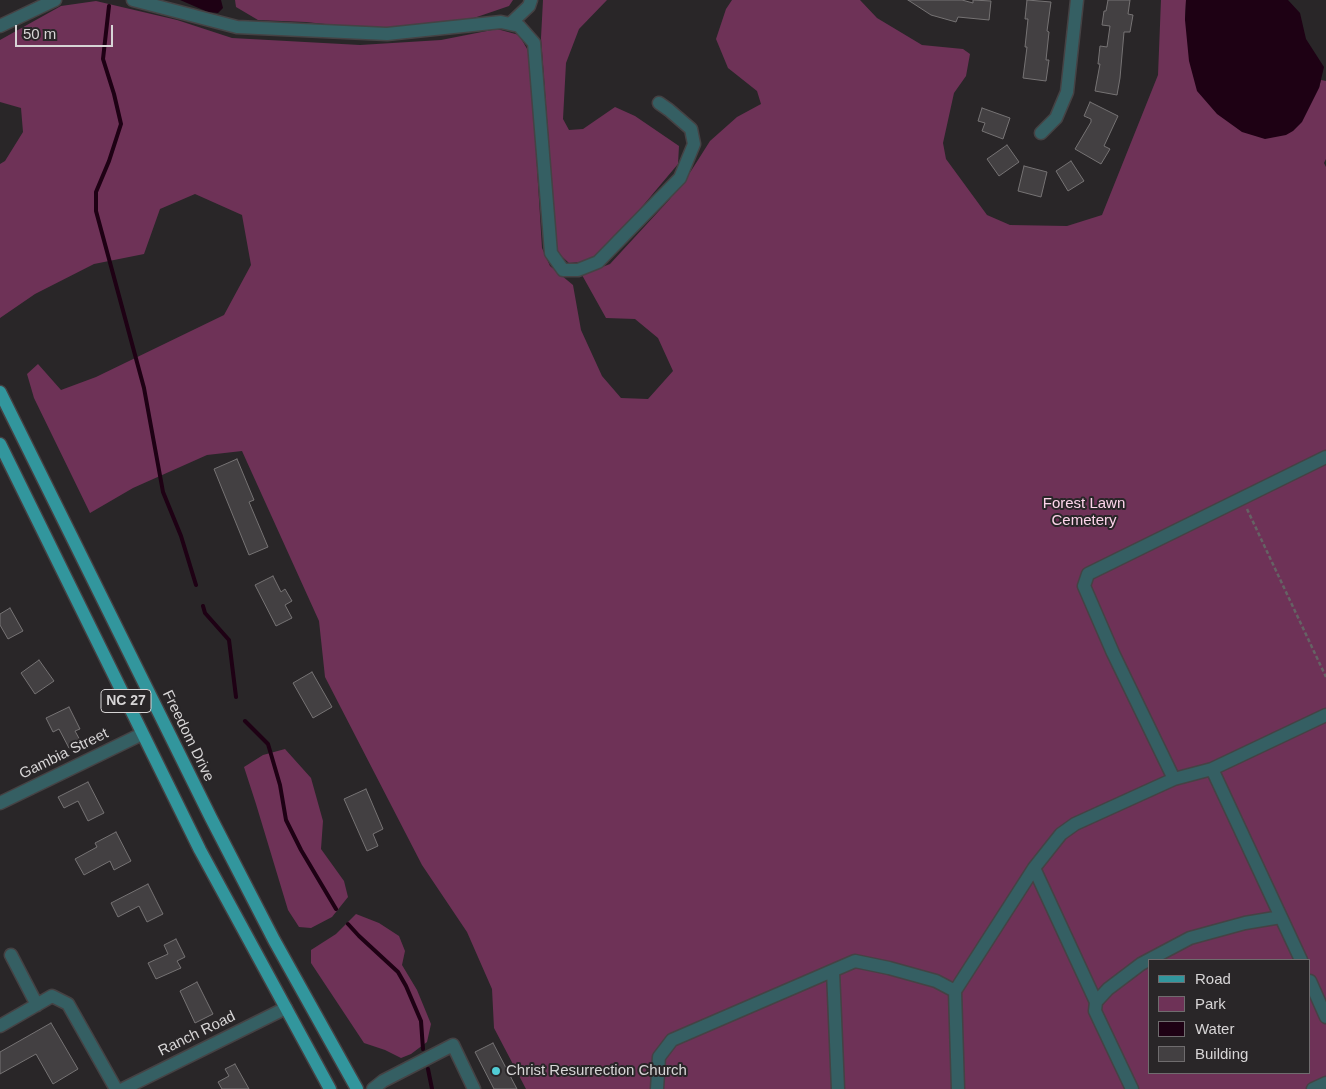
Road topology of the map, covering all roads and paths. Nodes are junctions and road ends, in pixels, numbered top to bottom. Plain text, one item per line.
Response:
1 (55, 0) edge
2 (133, 0) edge
3 (532, 0) edge
4 (1077, 0) edge
5 (510, 24) junction
6 (0, 26) edge
7 (659, 104) dead end
8 (1041, 133) dead end
9 (0, 392) edge
10 (5, 414) edge
11 (0, 444) edge
12 (1326, 457) edge
13 (1242, 498) junction
14 (1326, 677) edge
15 (1326, 715) edge
16 (142, 734) junction
17 (1212, 769) junction
18 (1174, 779) junction
19 (0, 803) edge
20 (1034, 868) junction
21 (1281, 917) junction
22 (11, 955) dead end
23 (1150, 959) edge
24 (1301, 959) edge
25 (1148, 960) edge
26 (833, 971) junction
27 (1311, 983) edge
28 (955, 991) junction
29 (1096, 1002) junction
30 (37, 1005) junction
31 (286, 1008) junction
32 (1326, 1017) edge
33 (0, 1026) edge
34 (1326, 1083) edge
35 (116, 1089) edge
36 (123, 1089) edge
37 (330, 1089) edge
38 (357, 1089) edge
39 (373, 1089) edge
40 (474, 1089) edge
41 (656, 1089) edge
42 (838, 1089) edge
43 (958, 1089) edge
44 (1132, 1089) edge
45 (1313, 1089) edge

1 - 6 street
2 - 5 street
3 - 5 street
4 - 8 street
5 - 7 street
9 - 10 main road, Freedom Drive / NC 27
10 - 38 main road, Freedom Drive / NC 27
11 - 16 main road, NC 27
12 - 13 street
13 - 14 path
13 - 18 street
15 - 17 street
16 - 19 street, Gambia Street
16 - 31 main road, NC 27
17 - 18 street
17 - 21 street
18 - 20 street
20 - 28 street
20 - 29 street
21 - 23 street
21 - 24 street
22 - 30 street
25 - 29 street
26 - 28 street
26 - 41 street
26 - 42 street
27 - 32 street
28 - 43 street
29 - 44 street
30 - 33 street
30 - 35 street
31 - 36 street, Ranch Road
31 - 37 main road, NC 27
34 - 45 street
39 - 40 street

